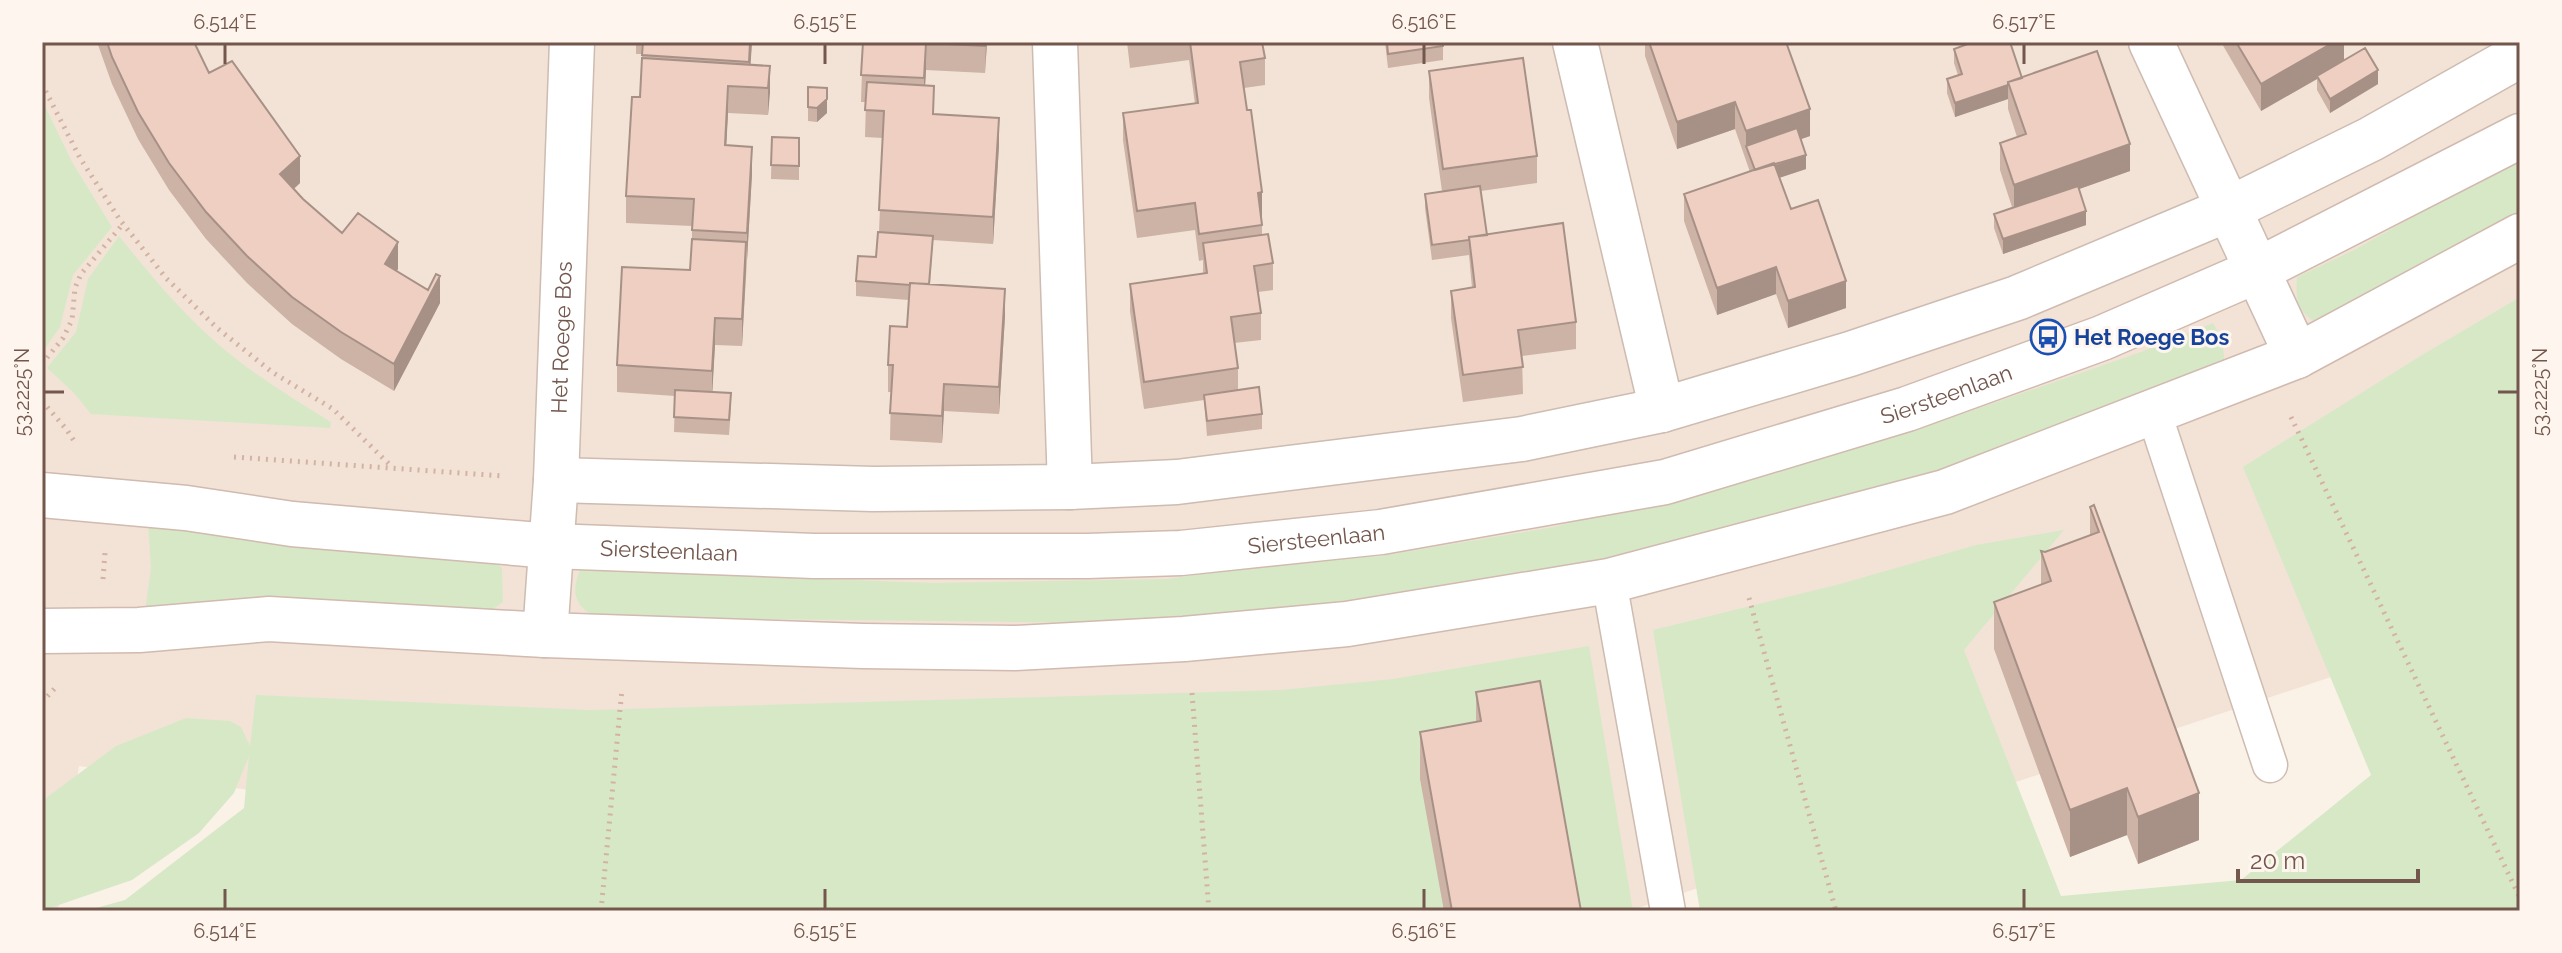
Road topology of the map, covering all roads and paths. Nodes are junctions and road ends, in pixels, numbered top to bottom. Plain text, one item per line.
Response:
1 (572, 42) edge
2 (1055, 42) edge
3 (1575, 42) edge
4 (2151, 42) edge
5 (2520, 55) edge
6 (42, 84) edge
7 (2520, 136) edge
8 (2229, 209) junction
9 (123, 224) junction
10 (2520, 236) edge
11 (2256, 271) junction
12 (2297, 356) junction
13 (42, 364) edge
14 (42, 401) edge
15 (2287, 408) dead end
16 (1662, 410) junction
17 (2153, 410) junction
18 (78, 448) junction
19 (88, 448) dead end
20 (222, 456) dead end
21 (392, 467) junction
22 (556, 480) junction
23 (1070, 487) junction
24 (42, 495) edge
25 (98, 500) junction
26 (551, 546) junction
27 (1733, 548) junction
28 (1609, 581) junction
29 (42, 631) edge
30 (90, 631) junction
31 (545, 635) junction
32 (622, 685) dead end
33 (2270, 765) dead end
34 (2519, 896) edge
35 (601, 911) edge
36 (1668, 911) edge
37 (1836, 911) edge

1 - 22 main road, Het Roege Bos
2 - 23 main road
3 - 16 main road
4 - 8 main road
5 - 8 main road
6 - 9 path
7 - 11 main road, Siersteenlaan
8 - 11 main road
8 - 16 main road
9 - 13 path
9 - 21 path
10 - 12 main road
11 - 12 main road
11 - 26 main road, Siersteenlaan
12 - 17 main road
14 - 18 path
15 - 34 path
16 - 23 main road
17 - 27 main road
17 - 33 lane
18 - 19 path
18 - 25 path
20 - 21 path
21 - 22 path
22 - 23 main road
22 - 26 main road, Het Roege Bos
24 - 25 main road, Siersteenlaan
25 - 26 main road, Siersteenlaan
25 - 30 path
26 - 31 main road, Het Roege Bos
27 - 28 main road
27 - 37 path
28 - 31 main road
28 - 36 lane
29 - 30 main road
30 - 31 main road
32 - 35 path

